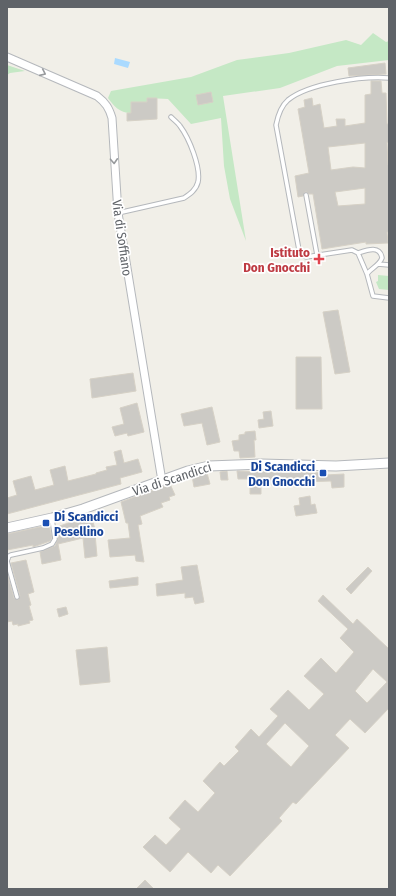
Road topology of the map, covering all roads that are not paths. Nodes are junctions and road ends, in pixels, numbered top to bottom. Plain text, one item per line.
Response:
1 (7, 57) edge
2 (389, 78) edge
3 (171, 117) dead end
4 (306, 195) dead end
5 (118, 213) junction
6 (358, 253) junction
7 (317, 255) junction
8 (378, 264) junction
9 (389, 265) edge
10 (367, 274) junction
11 (389, 298) edge
12 (389, 463) edge
13 (162, 481) junction
14 (52, 518) junction
15 (7, 528) edge
16 (17, 597) dead end

1 -> 5 street, Via di Soffiano
2 - 7 lane
3 - 5 lane
4 - 7 lane
5 - 13 street, Via di Soffiano
6 - 7 lane
6 - 8 lane
6 - 10 lane
8 - 9 lane
8 - 10 lane
10 - 11 lane
12 - 13 street, Via di Scandicci
13 - 14 street, Via di Scandicci
14 - 15 street, Via di Scandicci
14 - 16 lane

